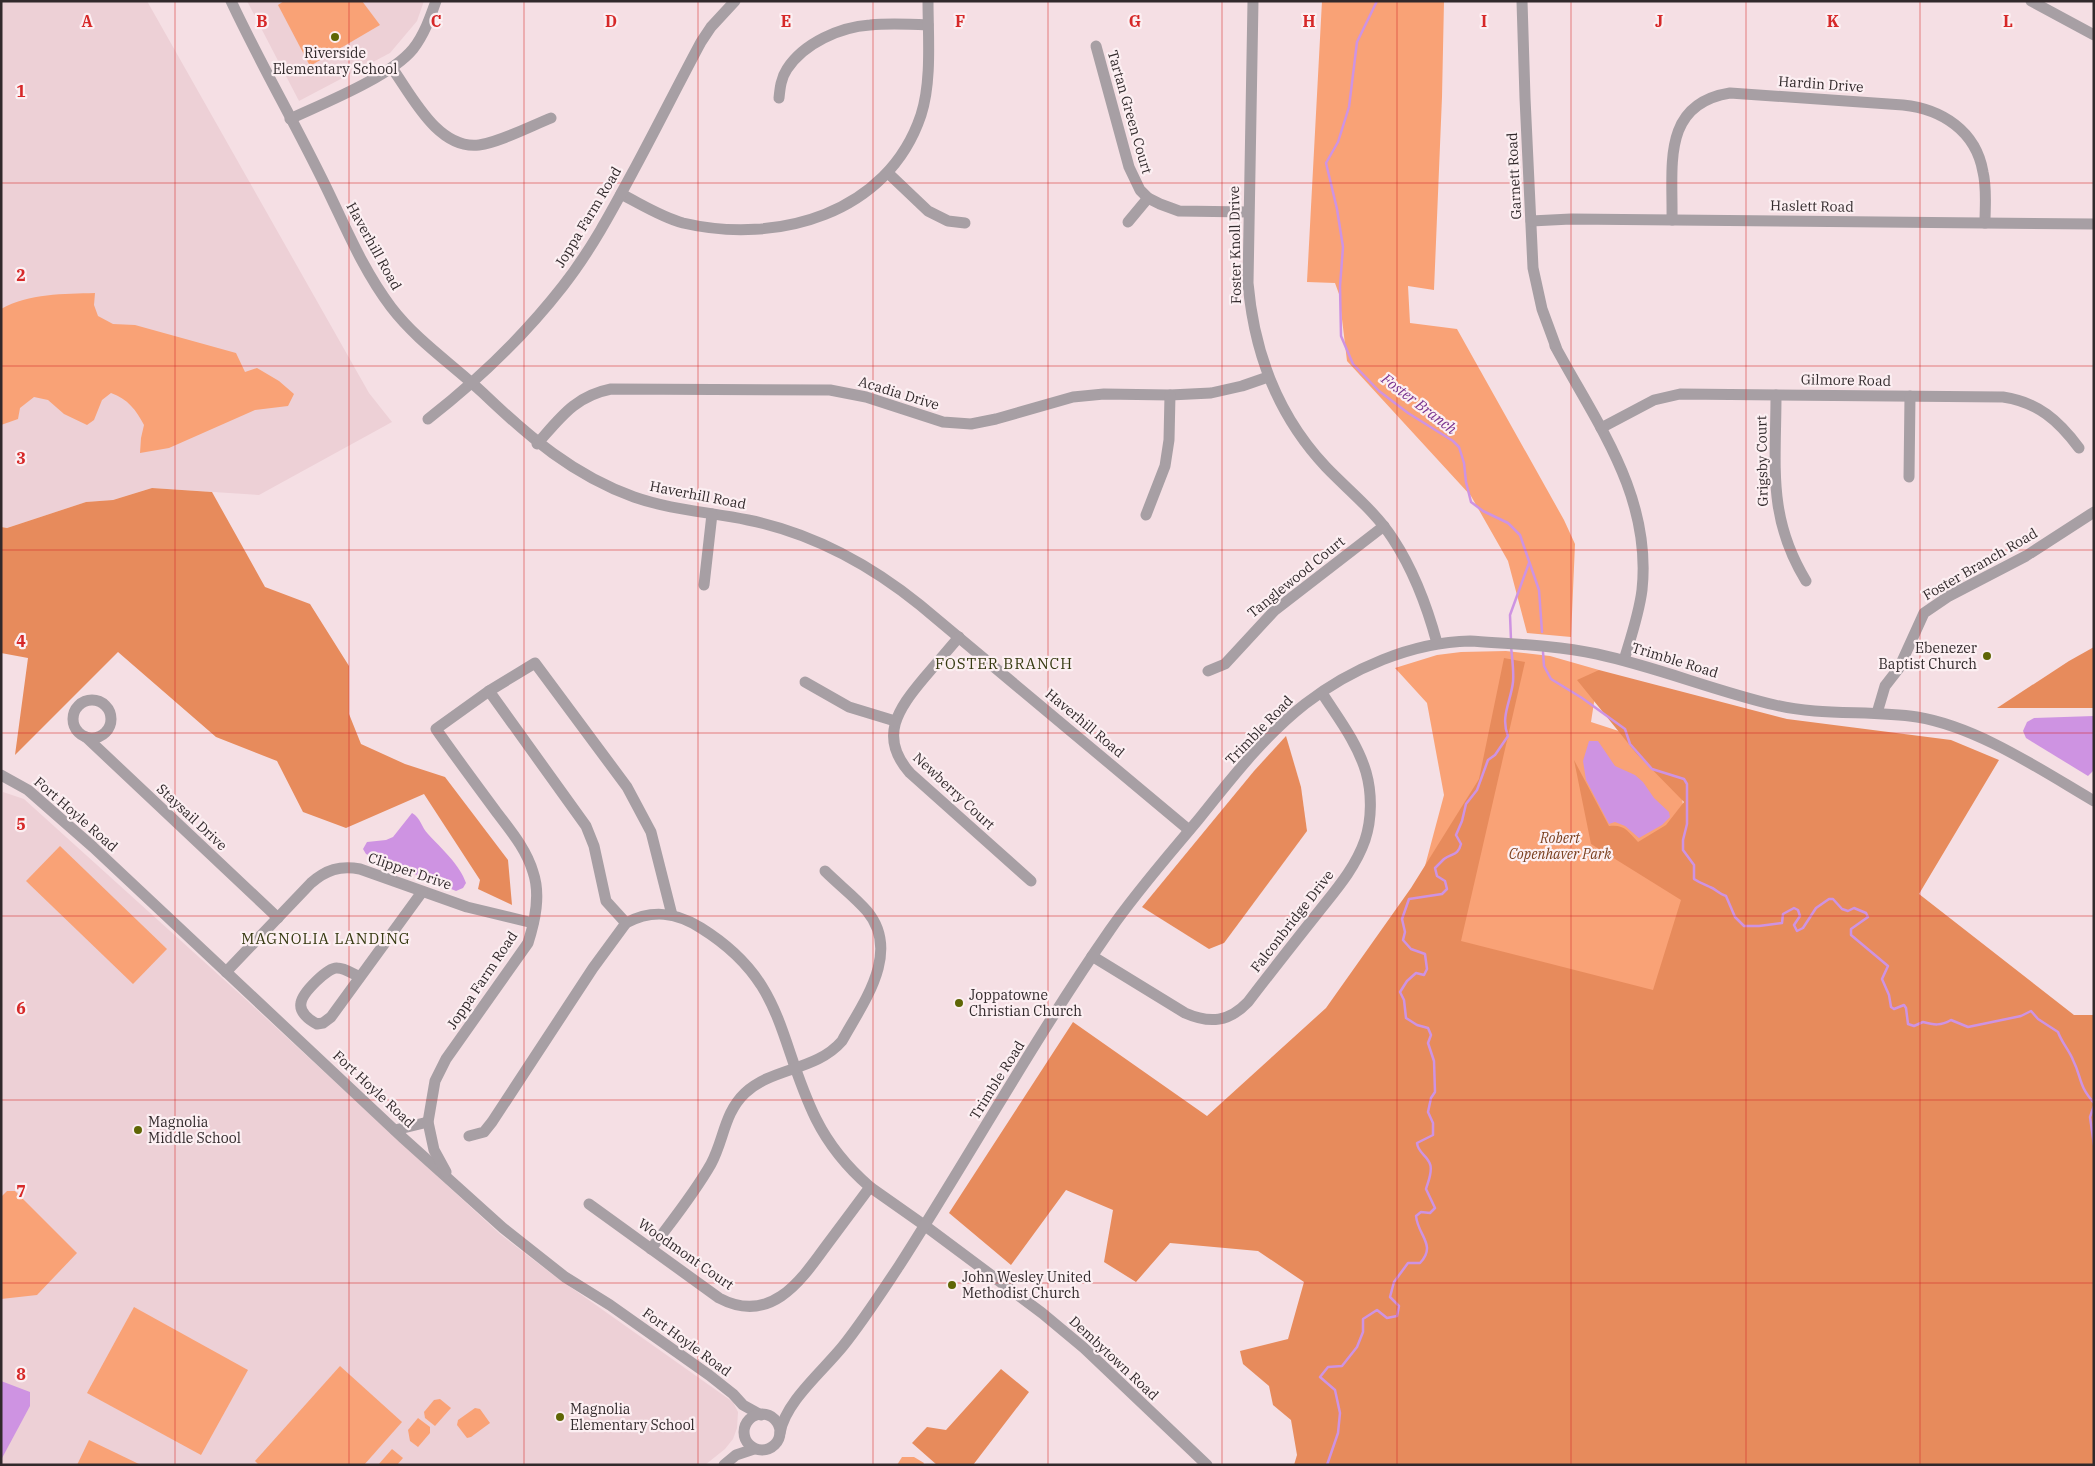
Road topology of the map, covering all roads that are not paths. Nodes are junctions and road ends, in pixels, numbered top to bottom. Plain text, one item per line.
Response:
1 (231, 1) edge
2 (436, 1) edge
3 (734, 1) edge
4 (928, 1) edge
5 (1253, 1) edge
6 (1522, 1) edge
7 (2031, 1) edge
8 (928, 25) junction
9 (2094, 35) edge
10 (1096, 46) dead end
11 (392, 68) junction
12 (779, 98) dead end
13 (551, 118) dead end
14 (290, 119) junction
15 (888, 173) junction
16 (621, 194) junction
17 (1148, 198) junction
18 (1248, 212) junction
19 (1672, 220) junction
20 (1531, 221) junction
21 (1128, 222) dead end
22 (964, 223) dead end
23 (1985, 223) junction
24 (2094, 224) edge
25 (1268, 377) junction
26 (472, 383) junction
27 (1170, 395) junction
28 (1776, 395) junction
29 (1910, 396) junction
30 (428, 419) dead end
31 (1601, 428) junction
32 (537, 444) junction
33 (2079, 448) dead end
34 (1909, 477) dead end
35 (2094, 512) edge
36 (712, 514) junction
37 (1146, 515) dead end
38 (1384, 526) junction
39 (1806, 581) dead end
40 (704, 585) dead end
41 (959, 637) junction
42 (1436, 643) junction
43 (1624, 660) junction
44 (1208, 671) dead end
45 (805, 682) dead end
46 (489, 691) junction
47 (1322, 693) junction
48 (1877, 713) junction
49 (895, 721) junction
50 (86, 737) dead end
51 (1, 775) edge
52 (2094, 801) edge
53 (1190, 830) junction
54 (825, 872) dead end
55 (1031, 881) dead end
56 (422, 892) junction
57 (672, 915) junction
58 (278, 918) junction
59 (626, 922) junction
60 (533, 923) junction
61 (1092, 956) junction
62 (226, 972) junction
63 (360, 977) junction
64 (796, 1069) junction
65 (428, 1122) junction
66 (395, 1130) junction
67 (469, 1136) dead end
68 (450, 1180) junction
69 (870, 1187) junction
70 (588, 1204) dead end
71 (924, 1225) junction
72 (651, 1249) junction
73 (743, 1405) junction
74 (790, 1406) junction
75 (763, 1415) junction
76 (745, 1429) junction
77 (780, 1432) junction
78 (754, 1448) junction
79 (736, 1455) junction
80 (724, 1465) edge
81 (1207, 1465) edge

1 - 14 street, Haverhill Road
2 - 11 street
3 - 16 street, Joppa Farm Road
4 - 8 street
5 - 18 street, Foster Knoll Drive
6 - 20 street, Garnett Road
7 - 9 street
8 - 12 street
8 - 15 street
10 - 17 street, Tartan Green Court
11 - 13 street
11 - 14 street
14 - 26 street, Haverhill Road
15 - 16 street
15 - 22 street
16 - 26 street, Joppa Farm Road
17 - 18 street, Tartan Green Court
17 - 21 street
18 - 25 street, Foster Knoll Drive
19 - 20 street, Haslett Road
19 - 23 street, Haslett Road
19 - 23 street, Hardin Drive
20 - 31 street, Garnett Road
23 - 24 street, Haslett Road
25 - 27 street, Acadia Drive
25 - 38 street, Foster Knoll Drive
26 - 30 street, Joppa Farm Road
26 - 32 street, Haverhill Road
27 - 32 street, Acadia Drive
27 - 37 street
28 - 29 street, Gilmore Road
28 - 31 street, Gilmore Road
28 - 39 street, Grigsby Court
29 - 33 street, Gilmore Road
29 - 34 street
31 - 43 street, Garnett Road
32 - 36 street, Haverhill Road
35 - 48 street, Foster Branch Road
36 - 40 street
36 - 41 street, Haverhill Road
38 - 42 street, Foster Knoll Drive
38 - 44 street, Tanglewood Court
41 - 49 street, Newberry Court
41 - 53 street, Haverhill Road
42 - 43 street, Trimble Road
42 - 47 street, Trimble Road
43 - 48 street, Trimble Road
45 - 49 street
46 - 57 street
46 - 59 street
46 - 60 street, Joppa Farm Road
47 - 53 street, Trimble Road
47 - 61 street, Falconbridge Drive
48 - 52 street, Trimble Road
49 - 55 street, Newberry Court
50 - 58 street, Staysail Drive
51 - 62 street, Fort Hoyle Road
53 - 61 street, Trimble Road
54 - 64 street
56 - 58 street, Clipper Drive
56 - 60 street, Clipper Drive
56 - 63 street
57 - 59 street, Dembytown Road
57 - 64 street, Dembytown Road
58 - 62 street, Clipper Drive
59 - 67 street
60 - 65 street, Joppa Farm Road
61 - 71 street, Trimble Road
62 - 66 street, Fort Hoyle Road
63 - 63 street
64 - 69 street, Dembytown Road
64 - 72 street
65 - 66 street
65 - 68 street, Joppa Farm Road
66 - 68 street, Fort Hoyle Road
68 - 73 street, Fort Hoyle Road
69 - 71 street, Dembytown Road
69 - 72 street, Woodmont Court
70 - 72 street, Woodmont Court
71 - 74 street, Trimble Road
71 - 81 street, Dembytown Road
73 - 75 street, Fort Hoyle Road
73 - 76 street
74 - 75 street, Trimble Road
74 - 77 street, Trimble Road
75 - 76 street
75 - 77 street
76 - 78 street
76 - 79 street
77 - 78 street
78 - 79 street
79 - 80 street

